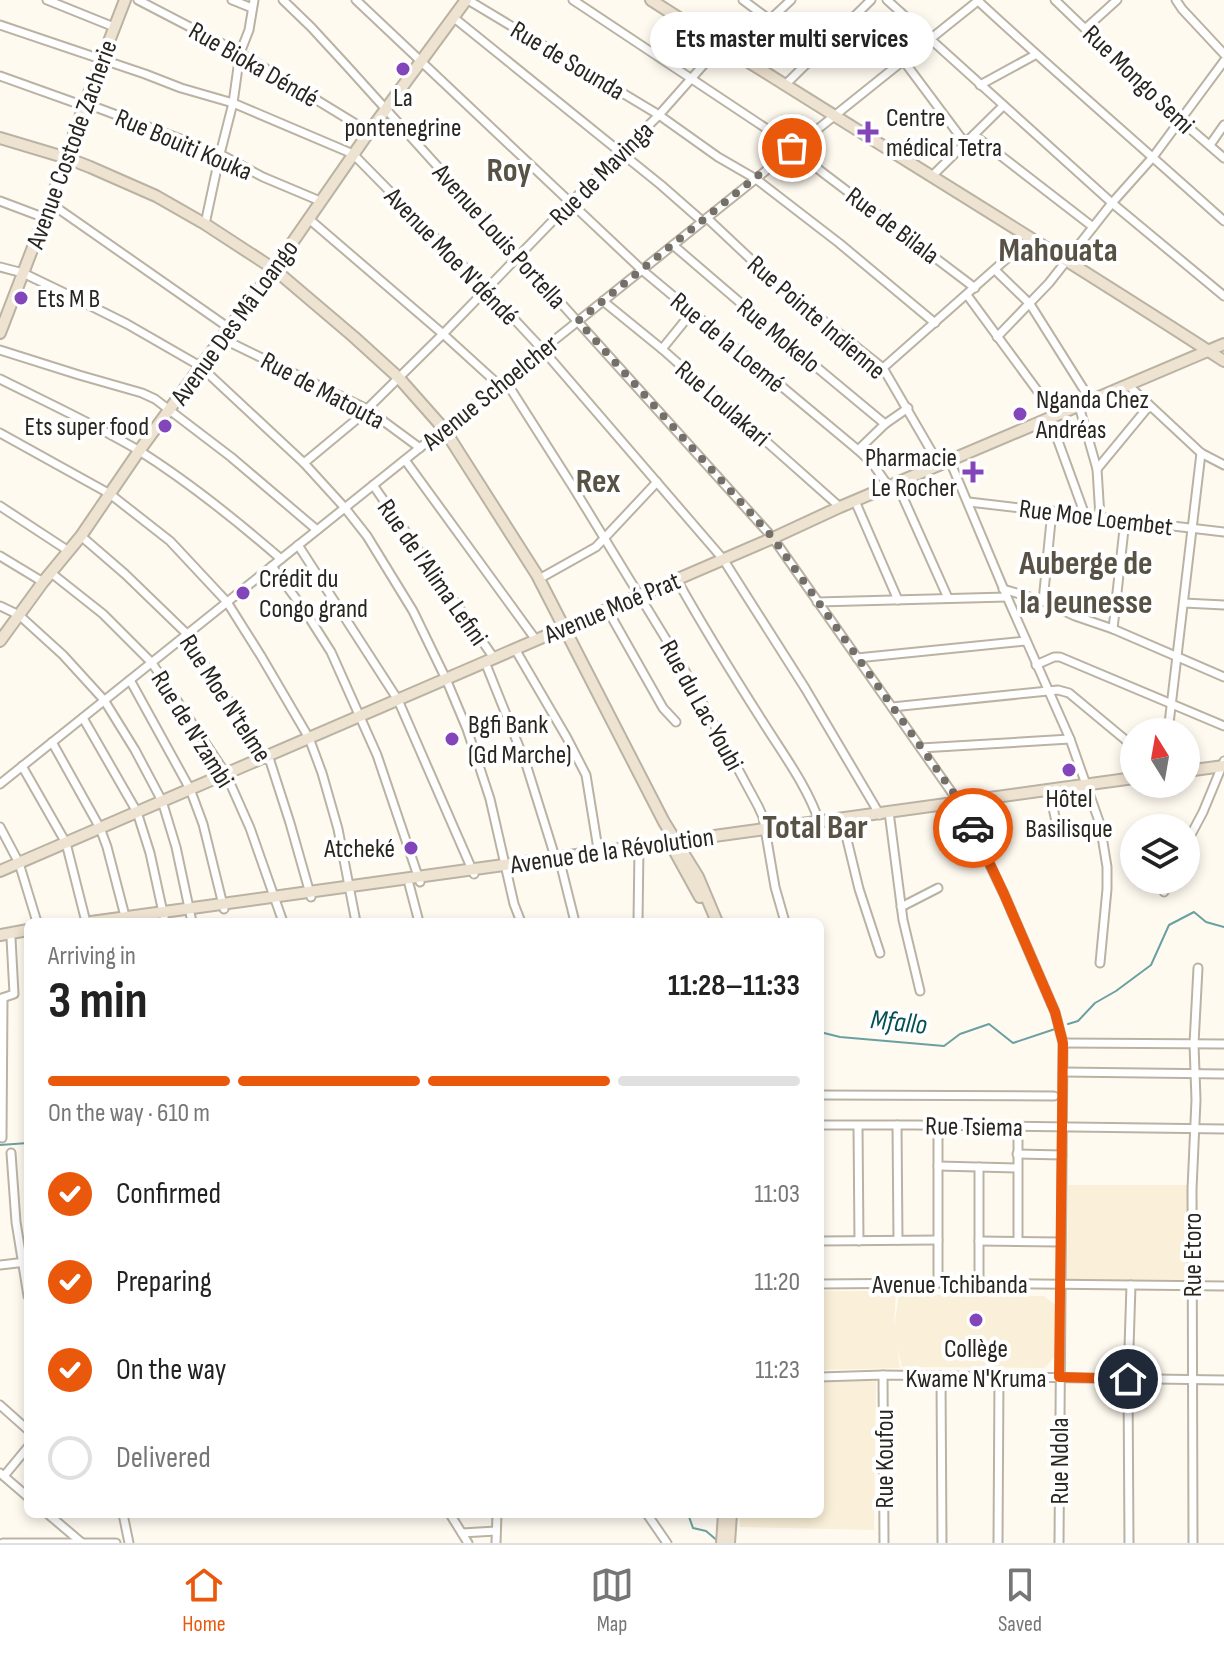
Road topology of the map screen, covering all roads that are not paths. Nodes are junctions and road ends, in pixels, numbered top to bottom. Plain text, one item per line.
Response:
1 (47, 0) edge
2 (125, 0) edge
3 (138, 0) edge
4 (232, 0) edge
5 (283, 0) edge
6 (356, 0) edge
7 (467, 0) edge
8 (573, 0) edge
9 (651, 0) edge
10 (743, 0) edge
11 (791, 0) edge
12 (871, 0) edge
13 (887, 0) edge
14 (978, 0) edge
15 (1055, 0) edge
16 (1117, 0) edge
17 (1176, 0) edge
18 (253, 4) edge
19 (453, 17) junction
20 (770, 20) junction
21 (0, 25) edge
22 (114, 27) junction
23 (1086, 28) junction
24 (931, 38) junction
25 (721, 45) junction
26 (240, 53) junction
27 (734, 53) junction
28 (1224, 54) edge
29 (1035, 55) junction
30 (903, 60) junction
31 (101, 61) junction
32 (1224, 61) edge
33 (421, 62) junction
34 (0, 76) edge
35 (692, 78) junction
36 (785, 85) junction
37 (980, 85) junction
38 (233, 103) junction
39 (84, 106) junction
40 (1003, 106) junction
41 (386, 110) junction
42 (659, 115) junction
43 (833, 117) junction
44 (1180, 120) junction
45 (1224, 125) edge
46 (369, 132) junction
47 (974, 135) junction
48 (0, 138) edge
49 (965, 143) junction
50 (1210, 145) junction
51 (792, 148) junction
52 (620, 153) junction
53 (220, 154) junction
54 (353, 154) junction
55 (1153, 157) junction
56 (67, 158) junction
57 (1224, 158) edge
58 (932, 176) junction
59 (756, 179) junction
60 (0, 201) edge
61 (320, 201) junction
62 (50, 203) junction
63 (570, 203) junction
64 (1112, 203) junction
65 (45, 218) junction
66 (309, 219) junction
67 (704, 220) junction
68 (1224, 221) edge
69 (205, 224) junction
70 (1093, 227) junction
71 (1030, 238) junction
72 (673, 245) junction
73 (520, 256) junction
74 (1066, 262) junction
75 (0, 267) edge
76 (274, 269) junction
77 (642, 270) junction
78 (995, 270) junction
79 (23, 273) junction
80 (975, 288) junction
81 (486, 289) junction
82 (967, 295) junction
83 (1224, 296) edge
84 (603, 301) junction
85 (1030, 304) junction
86 (692, 312) junction
87 (3, 317) edge
88 (578, 321) junction
89 (935, 323) junction
90 (229, 328) junction
91 (0, 333) edge
92 (443, 334) junction
93 (997, 337) junction
94 (221, 338) junction
95 (1224, 344) edge
96 (662, 349) junction
97 (0, 350) edge
98 (543, 350) junction
99 (1208, 351) junction
100 (1224, 361) edge
101 (200, 366) junction
102 (883, 368) junction
103 (398, 377) junction
104 (0, 379) edge
105 (502, 382) junction
106 (1128, 385) junction
107 (1091, 401) junction
108 (1079, 406) junction
109 (1149, 406) junction
110 (908, 408) junction
111 (367, 409) junction
112 (170, 410) junction
113 (1053, 417) junction
114 (885, 424) junction
115 (444, 429) junction
116 (0, 433) edge
117 (420, 448) junction
118 (858, 450) junction
119 (139, 451) junction
120 (1201, 453) junction
121 (405, 460) junction
122 (304, 463) junction
123 (945, 464) junction
124 (1224, 465) edge
125 (1097, 469) junction
126 (657, 482) junction
127 (373, 485) junction
128 (893, 485) junction
129 (110, 494) junction
130 (855, 501) junction
131 (969, 502) junction
132 (0, 506) edge
133 (840, 507) junction
134 (345, 508) junction
135 (1052, 511) junction
136 (1085, 515) junction
137 (1100, 517) junction
138 (1125, 520) junction
139 (1192, 528) junction
140 (317, 530) junction
141 (1224, 532) edge
142 (81, 536) junction
143 (605, 538) junction
144 (773, 538) junction
145 (298, 545) junction
146 (67, 550) junction
147 (0, 556) edge
148 (281, 559) junction
149 (723, 559) junction
150 (272, 566) junction
151 (50, 572) junction
152 (539, 579) junction
153 (677, 580) junction
154 (43, 582) junction
155 (1005, 593) junction
156 (639, 596) junction
157 (948, 598) junction
158 (898, 600) junction
159 (1043, 601) junction
160 (227, 602) junction
161 (817, 602) junction
162 (1184, 603) junction
163 (1224, 605) edge
164 (0, 606) edge
165 (607, 609) junction
166 (19, 615) junction
167 (565, 628) junction
168 (1113, 629) junction
169 (187, 634) junction
170 (536, 640) junction
171 (0, 641) edge
172 (1025, 641) junction
173 (515, 649) junction
174 (1177, 656) junction
175 (857, 658) junction
176 (489, 660) junction
177 (152, 663) junction
178 (1036, 665) junction
179 (1224, 677) edge
180 (446, 679) junction
181 (130, 680) junction
182 (1048, 690) junction
183 (104, 700) junction
184 (398, 700) junction
185 (1171, 704) junction
186 (892, 707) junction
187 (361, 716) junction
188 (83, 718) junction
189 (1170, 718) edge
190 (676, 722) dead end
191 (1224, 726) edge
192 (1120, 735) edge
193 (309, 738) junction
194 (1070, 739) junction
195 (52, 742) junction
196 (921, 748) junction
197 (263, 758) junction
198 (22, 766) junction
199 (1223, 767) edge
200 (1200, 771) edge
201 (226, 774) junction
202 (1120, 782) edge
203 (0, 784) edge
204 (1088, 786) junction
205 (190, 789) junction
206 (1049, 792) junction
207 (162, 801) junction
208 (961, 805) junction
209 (137, 812) junction
210 (885, 815) junction
211 (1200, 818) edge
212 (843, 821) junction
213 (820, 824) junction
214 (0, 827) edge
215 (100, 828) junction
216 (1058, 831) dead end
217 (765, 832) junction
218 (674, 842) junction
219 (66, 843) junction
220 (696, 844) junction
221 (639, 849) junction
222 (656, 849) junction
223 (599, 854) junction
224 (558, 860) junction
225 (685, 861) junction
226 (19, 863) junction
227 (507, 867) junction
228 (0, 871) edge
229 (473, 872) junction
230 (416, 881) junction
231 (938, 888) dead end
232 (349, 890) junction
233 (310, 895) junction
234 (275, 899) junction
235 (223, 906) junction
236 (901, 907) junction
237 (164, 915) junction
238 (191, 915) edge
239 (36, 918) edge
240 (87, 918) edge
241 (126, 918) edge
242 (142, 918) edge
243 (282, 918) edge
244 (355, 918) edge
245 (419, 918) edge
246 (519, 918) edge
247 (574, 918) edge
248 (638, 918) edge
249 (708, 918) edge
250 (715, 918) edge
251 (784, 918) edge
252 (24, 934) edge
253 (4, 937) edge
254 (880, 953) dead end
255 (1100, 963) dead end
256 (1198, 968) dead end
257 (920, 991) dead end
258 (2, 998) edge
259 (1063, 1043) junction
260 (1194, 1044) junction
261 (1224, 1044) edge
262 (1063, 1072) junction
263 (1196, 1074) junction
264 (1224, 1074) edge
265 (824, 1095) edge
266 (1054, 1096) dead end
267 (824, 1125) edge
268 (897, 1125) junction
269 (858, 1126) junction
270 (938, 1126) junction
271 (1018, 1127) junction
272 (1063, 1128) junction
273 (1194, 1128) junction
274 (1224, 1129) edge
275 (2, 1138) edge
276 (11, 1153) dead end
277 (1017, 1154) junction
278 (1062, 1155) junction
279 (938, 1166) junction
280 (979, 1167) junction
281 (1017, 1168) junction
282 (898, 1240) junction
283 (938, 1240) junction
284 (824, 1241) edge
285 (859, 1241) junction
286 (979, 1241) junction
287 (1018, 1241) junction
288 (1061, 1242) junction
289 (24, 1254) edge
290 (24, 1262) edge
291 (0, 1265) edge
292 (938, 1283) junction
293 (824, 1284) edge
294 (979, 1284) junction
295 (1061, 1284) junction
296 (1131, 1285) junction
297 (1192, 1285) junction
298 (1224, 1286) edge
299 (883, 1375) junction
300 (824, 1377) edge
301 (941, 1377) junction
302 (999, 1377) junction
303 (1059, 1377) junction
304 (1128, 1379) junction
305 (1193, 1379) junction
306 (1224, 1380) edge
307 (0, 1405) edge
308 (24, 1426) edge
309 (24, 1451) edge
310 (2, 1475) edge
311 (24, 1494) edge
312 (53, 1518) edge
313 (124, 1518) edge
314 (453, 1518) edge
315 (497, 1518) edge
316 (650, 1518) edge
317 (724, 1518) edge
318 (731, 1518) edge
319 (496, 1531) junction
320 (462, 1533) junction
321 (3, 1543) edge
322 (81, 1543) edge
323 (116, 1543) edge
324 (129, 1543) edge
325 (468, 1543) edge
326 (496, 1543) edge
327 (667, 1543) edge
328 (722, 1543) edge
329 (729, 1543) edge
330 (884, 1543) edge
331 (942, 1543) edge
332 (998, 1543) edge
333 (1059, 1543) edge
334 (1129, 1543) edge
335 (1193, 1543) edge

1 - 22 street
2 - 22 street, Avenue Costode Zacherie
3 - 26 street, Rue Bioka Déndé
4 - 18 street
5 - 41 street, Avenue Louis Portella
6 - 33 street, Rue de la Loemé
7 - 19 street, Avenue Des Mâ Loango
7 - 42 street, Rue de Sounda
8 - 35 street, Rue de Bilala
9 - 25 street
10 - 20 street
11 - 20 street
12 - 36 street
13 - 24 street
14 - 24 street, Avenue Schoelcher
14 - 29 street
15 - 23 street, Rue Mongo Semi
16 - 23 street
17 - 28 street
18 - 26 street
19 - 33 street, Avenue Des Mâ Loango
19 - 52 street, Rue Pointe Indienne
20 - 27 street
21 - 31 street, Avenue Moe N'déndé
22 - 31 street, Avenue Costode Zacherie
23 - 44 street, Rue Mongo Semi
24 - 30 street, Avenue Schoelcher
24 - 37 street
25 - 27 street
25 - 35 street, Rue de Mavinga
26 - 38 street
26 - 46 street, Rue Bioka Déndé
27 - 36 street
29 - 37 street
29 - 55 street
30 - 43 street, Avenue Schoelcher
30 - 49 street
31 - 38 street, Avenue Moe N'déndé
31 - 39 street, Avenue Costode Zacherie
32 - 44 street
33 - 41 street, Avenue Des Mâ Loango
33 - 63 street, Rue de la Loemé
34 - 39 street, Rue Bouiti Kouka
35 - 42 street, Rue de Mavinga
35 - 51 street, Rue de Bilala
36 - 43 street
37 - 40 street
38 - 53 street
38 - 54 street, Avenue Moe N'déndé
39 - 53 street, Rue Bouiti Kouka
39 - 56 street, Avenue Costode Zacherie
40 - 47 street
40 - 64 street
41 - 46 street, Avenue Des Mâ Loango
41 - 73 street, Avenue Louis Portella
42 - 52 street, Rue de Mavinga
42 - 59 street, Rue de Sounda
43 - 51 street, Avenue Schoelcher
43 - 58 street
44 - 50 street, Rue Mongo Semi
44 - 55 street
45 - 50 street
46 - 54 street, Avenue Des Mâ Loango
47 - 49 street
47 - 70 street
48 - 56 street
49 - 58 street
50 - 57 street, Rue Mongo Semi
51 - 59 street, Avenue Schoelcher
51 - 80 street, Rue de Bilala
52 - 63 street, Rue de Mavinga
52 - 67 street, Rue Pointe Indienne
53 - 61 street, Rue Bouiti Kouka
53 - 69 street
54 - 61 street, Avenue Des Mâ Loango
54 - 81 street, Avenue Moe N'déndé
55 - 64 street
55 - 68 street
56 - 62 street, Avenue Costode Zacherie
56 - 69 street
58 - 71 street
59 - 67 street, Avenue Schoelcher
59 - 89 street, Rue de Sounda
60 - 65 street
61 - 66 street, Avenue Des Mâ Loango
62 - 65 street, Avenue Costode Zacherie
62 - 90 street
63 - 73 street, Rue de Mavinga
63 - 77 street, Rue de la Loemé
64 - 70 street
64 - 83 street
65 - 79 street, Avenue Costode Zacherie
66 - 76 street, Avenue Des Mâ Loango
66 - 92 street, Rue du Lac Youbi
67 - 72 street, Avenue Schoelcher
67 - 102 street, Rue Pointe Indienne
69 - 76 street
70 - 74 street
71 - 74 street
71 - 78 street
72 - 77 street, Avenue Schoelcher
72 - 114 street, Rue Mokelo
73 - 81 street, Rue de Mavinga
73 - 88 street, Avenue Louis Portella
74 - 85 street
74 - 99 street
75 - 79 street
76 - 90 street, Avenue Des Mâ Loango
76 - 103 street
77 - 84 street, Avenue Schoelcher
77 - 86 street, Rue de la Loemé
78 - 80 street
78 - 85 street
79 - 87 street, Avenue Costode Zacherie
79 - 101 street
80 - 82 street
81 - 92 street, Rue de Mavinga
81 - 98 street, Avenue Moe N'déndé
82 - 89 street
82 - 93 street
84 - 88 street, Avenue Schoelcher
84 - 96 street, Rue Loulakari
85 - 93 street
85 - 107 street
86 - 96 street
86 - 118 street, Rue de la Loemé
87 - 91 street, Avenue Costode Zacherie
88 - 98 street, Avenue Schoelcher
88 - 144 street, Avenue Louis Portella
89 - 102 street
90 - 94 street, Avenue Des Mâ Loango
92 - 103 street, Rue de Mavinga
92 - 105 street, Rue du Lac Youbi
93 - 113 street
94 - 101 street, Avenue Des Mâ Loango
94 - 111 street, Rue de Matouta
95 - 99 street, Avenue Moé Prat
96 - 133 street, Rue Loulakari
97 - 112 street
98 - 105 street, Avenue Schoelcher
98 - 126 street, Avenue Moe N'déndé
99 - 100 street
99 - 106 street, Avenue Moé Prat
101 - 112 street, Avenue Des Mâ Loango
101 - 122 street
102 - 110 street, Rue Pointe Indienne
103 - 111 street, Rue de Mavinga
103 - 115 street
104 - 119 street
105 - 115 street, Avenue Schoelcher
105 - 143 street, Rue du Lac Youbi
106 - 107 street, Avenue Moé Prat
106 - 109 street
107 - 108 street, Avenue Moé Prat
108 - 113 street, Avenue Moé Prat
108 - 125 street
109 - 120 street
109 - 125 street
110 - 114 street
110 - 123 street, Rue Pointe Indienne
111 - 117 street, Rue de Matouta
111 - 122 street, Rue de Mavinga
112 - 119 street, Avenue Des Mâ Loango
112 - 140 street
113 - 123 street, Avenue Moé Prat
113 - 136 street
114 - 118 street
115 - 117 street, Avenue Schoelcher
115 - 152 street
116 - 129 street
117 - 121 street, Avenue Schoelcher
118 - 128 street, Rue de la Loemé
119 - 129 street, Avenue Des Mâ Loango
119 - 148 street
120 - 124 street
120 - 139 street
121 - 127 street, Avenue Schoelcher
121 - 170 street
122 - 134 street
123 - 128 street, Avenue Moé Prat
123 - 131 street, Rue Pointe Indienne
125 - 137 street
126 - 143 street
126 - 149 street, Avenue Moe N'déndé
127 - 134 street, Avenue Schoelcher
127 - 176 street, Rue de l'Alima Lefini
128 - 130 street, Avenue Moé Prat
128 - 157 street, Rue de la Loemé
129 - 142 street, Avenue Des Mâ Loango
129 - 160 street
130 - 133 street, Avenue Moé Prat
130 - 158 street
131 - 135 street, Rue Moe Loembet
131 - 155 street, Rue Pointe Indienne
132 - 146 street
133 - 144 street, Avenue Moé Prat
134 - 140 street, Avenue Schoelcher
134 - 180 street
135 - 136 street, Rue Moe Loembet
135 - 159 street
136 - 137 street, Rue Moe Loembet
137 - 138 street, Rue Moe Loembet
138 - 139 street, Rue Moe Loembet
138 - 168 street
139 - 141 street, Rue Moe Loembet
139 - 162 street
140 - 145 street, Avenue Schoelcher
142 - 146 street, Avenue Des Mâ Loango
142 - 169 street, Rue Moe N'telme
143 - 152 street
143 - 156 street, Rue du Lac Youbi
144 - 149 street, Avenue Moé Prat
144 - 161 street, Avenue Louis Portella
145 - 148 street, Avenue Schoelcher
145 - 184 street
146 - 151 street, Avenue Des Mâ Loango
147 - 154 street
148 - 150 street, Avenue Schoelcher
149 - 153 street, Avenue Moé Prat
149 - 210 street, Avenue Moe N'déndé
150 - 160 street, Avenue Schoelcher
150 - 187 street
151 - 154 street, Avenue Des Mâ Loango
151 - 177 street, Rue de N'zambi
152 - 167 street
153 - 156 street, Avenue Moé Prat
153 - 213 street
154 - 166 street, Avenue Des Mâ Loango
155 - 157 street
155 - 159 street
155 - 172 street, Rue Pointe Indienne
156 - 165 street, Avenue Moé Prat
156 - 217 street, Rue du Lac Youbi
157 - 158 street
158 - 161 street
159 - 168 street
160 - 169 street, Avenue Schoelcher
160 - 193 street
161 - 175 street, Avenue Louis Portella
162 - 163 street
162 - 174 street
164 - 166 street
165 - 167 street, Avenue Moé Prat
165 - 190 street
166 - 171 street, Avenue Des Mâ Loango
166 - 183 street
167 - 170 street, Avenue Moé Prat
167 - 218 street
168 - 174 street
169 - 177 street, Avenue Schoelcher
169 - 197 street, Rue Moe N'telme
170 - 173 street, Avenue Moé Prat
172 - 175 street
172 - 178 street, Rue Pointe Indienne
173 - 176 street, Avenue Moé Prat
173 - 223 street
174 - 179 street
174 - 185 street
175 - 186 street, Avenue Louis Portella
176 - 180 street, Avenue Moé Prat
176 - 224 street, Rue de l'Alima Lefini
177 - 181 street, Avenue Schoelcher
177 - 201 street, Rue de N'zambi
178 - 182 street, Rue Pointe Indienne
178 - 185 street
180 - 184 street, Avenue Moé Prat
180 - 227 street
181 - 183 street, Avenue Schoelcher
181 - 205 street
182 - 186 street
182 - 192 street
182 - 194 street, Rue Pointe Indienne
183 - 188 street, Avenue Schoelcher
183 - 207 street
184 - 187 street, Avenue Moé Prat
184 - 229 street
185 - 189 street
185 - 191 street
186 - 196 street, Avenue Louis Portella
187 - 193 street, Avenue Moé Prat
187 - 230 street
188 - 195 street, Avenue Schoelcher
188 - 209 street
193 - 197 street, Avenue Moé Prat
193 - 232 street
194 - 196 street
194 - 204 street, Rue Pointe Indienne
195 - 198 street, Avenue Schoelcher
195 - 215 street
196 - 208 street, Avenue Louis Portella
197 - 201 street, Avenue Moé Prat
197 - 233 street, Rue Moe N'telme
198 - 203 street, Avenue Schoelcher
198 - 219 street
199 - 200 street
199 - 211 street
201 - 205 street, Avenue Moé Prat
201 - 234 street, Rue de N'zambi
202 - 204 street, Avenue de la Révolution
204 - 206 street, Avenue de la Révolution
204 - 255 street, Rue Pointe Indienne
205 - 207 street, Avenue Moé Prat
205 - 235 street
206 - 208 street, Avenue de la Révolution
206 - 216 street
207 - 209 street, Avenue Moé Prat
207 - 238 street
208 - 210 street, Avenue de la Révolution
208 - 259 street, Avenue Louis Portella
209 - 215 street, Avenue Moé Prat
209 - 237 street
210 - 212 street, Avenue de la Révolution
210 - 236 street, Avenue Moe N'déndé
212 - 213 street, Avenue de la Révolution
212 - 254 street
213 - 217 street, Avenue de la Révolution
214 - 226 street
215 - 219 street, Avenue Moé Prat
215 - 241 street
217 - 218 street, Avenue de la Révolution
217 - 220 street, Avenue de la Révolution
217 - 251 street, Rue du Lac Youbi
218 - 220 street, Avenue de la Révolution
218 - 221 street, Avenue de la Révolution
218 - 222 street, Avenue de la Révolution
218 - 225 street
219 - 226 street, Avenue Moé Prat
219 - 240 street
220 - 225 street
221 - 222 street, Avenue de la Révolution
221 - 223 street, Avenue de la Révolution
221 - 248 street
222 - 225 street
223 - 224 street, Avenue de la Révolution
224 - 227 street, Avenue de la Révolution
224 - 247 street, Rue de l'Alima Lefini
225 - 249 street
225 - 250 street
226 - 228 street, Avenue Moé Prat
226 - 239 street
227 - 229 street, Avenue de la Révolution
227 - 246 street
229 - 230 street, Avenue de la Révolution
230 - 232 street, Avenue de la Révolution
230 - 245 street
231 - 236 street
232 - 233 street, Avenue de la Révolution
232 - 244 street
233 - 234 street, Avenue de la Révolution
234 - 235 street, Avenue de la Révolution
234 - 243 street, Rue de N'zambi
235 - 238 street, Avenue de la Révolution
236 - 257 street, Avenue Moe N'déndé
237 - 238 street, Avenue de la Révolution
237 - 242 street, Avenue de la Révolution
252 - 253 street
253 - 258 street
256 - 260 street, Rue Etoro
258 - 275 street
259 - 260 street
259 - 262 street, Rue Ndola
260 - 261 street
260 - 263 street, Rue Etoro
262 - 263 street
262 - 272 street, Rue Ndola
263 - 264 street
263 - 273 street, Rue Etoro
265 - 266 street
267 - 269 street, Rue Tsiema
268 - 269 street, Rue Tsiema
268 - 270 street, Rue Tsiema
268 - 282 street
269 - 285 street
270 - 271 street, Rue Tsiema
270 - 279 street
271 - 272 street, Rue Tsiema
271 - 277 street
272 - 273 street, Rue Tsiema
272 - 278 street, Rue Ndola
273 - 274 street, Rue Tsiema
273 - 297 street, Rue Etoro
276 - 289 street
277 - 278 street
277 - 281 street
278 - 288 street, Rue Ndola
279 - 280 street
279 - 283 street
280 - 281 street
280 - 286 street
281 - 287 street
282 - 283 street
282 - 285 street
283 - 292 street
284 - 285 street
286 - 287 street
286 - 294 street
287 - 288 street
288 - 295 street, Rue Ndola
290 - 291 street
292 - 293 street, Avenue Tchibanda
292 - 294 street, Avenue Tchibanda
294 - 295 street, Avenue Tchibanda
295 - 296 street, Avenue Tchibanda
295 - 303 street, Rue Ndola
296 - 297 street, Avenue Tchibanda
296 - 304 street
297 - 298 street, Avenue Tchibanda
297 - 305 street, Rue Etoro
299 - 300 street
299 - 301 street
299 - 330 street, Rue Koufou
301 - 302 street
301 - 331 street
302 - 303 street
302 - 332 street
303 - 304 street
303 - 333 street, Rue Ndola
304 - 305 street
304 - 334 street
305 - 306 street
305 - 335 street, Rue Etoro
307 - 308 street
309 - 310 street
310 - 311 street
312 - 322 street
313 - 324 street
314 - 320 street
315 - 319 street
316 - 327 street
317 - 328 street
318 - 329 street
319 - 320 street
319 - 326 street
320 - 325 street
321 - 322 street
322 - 323 street

